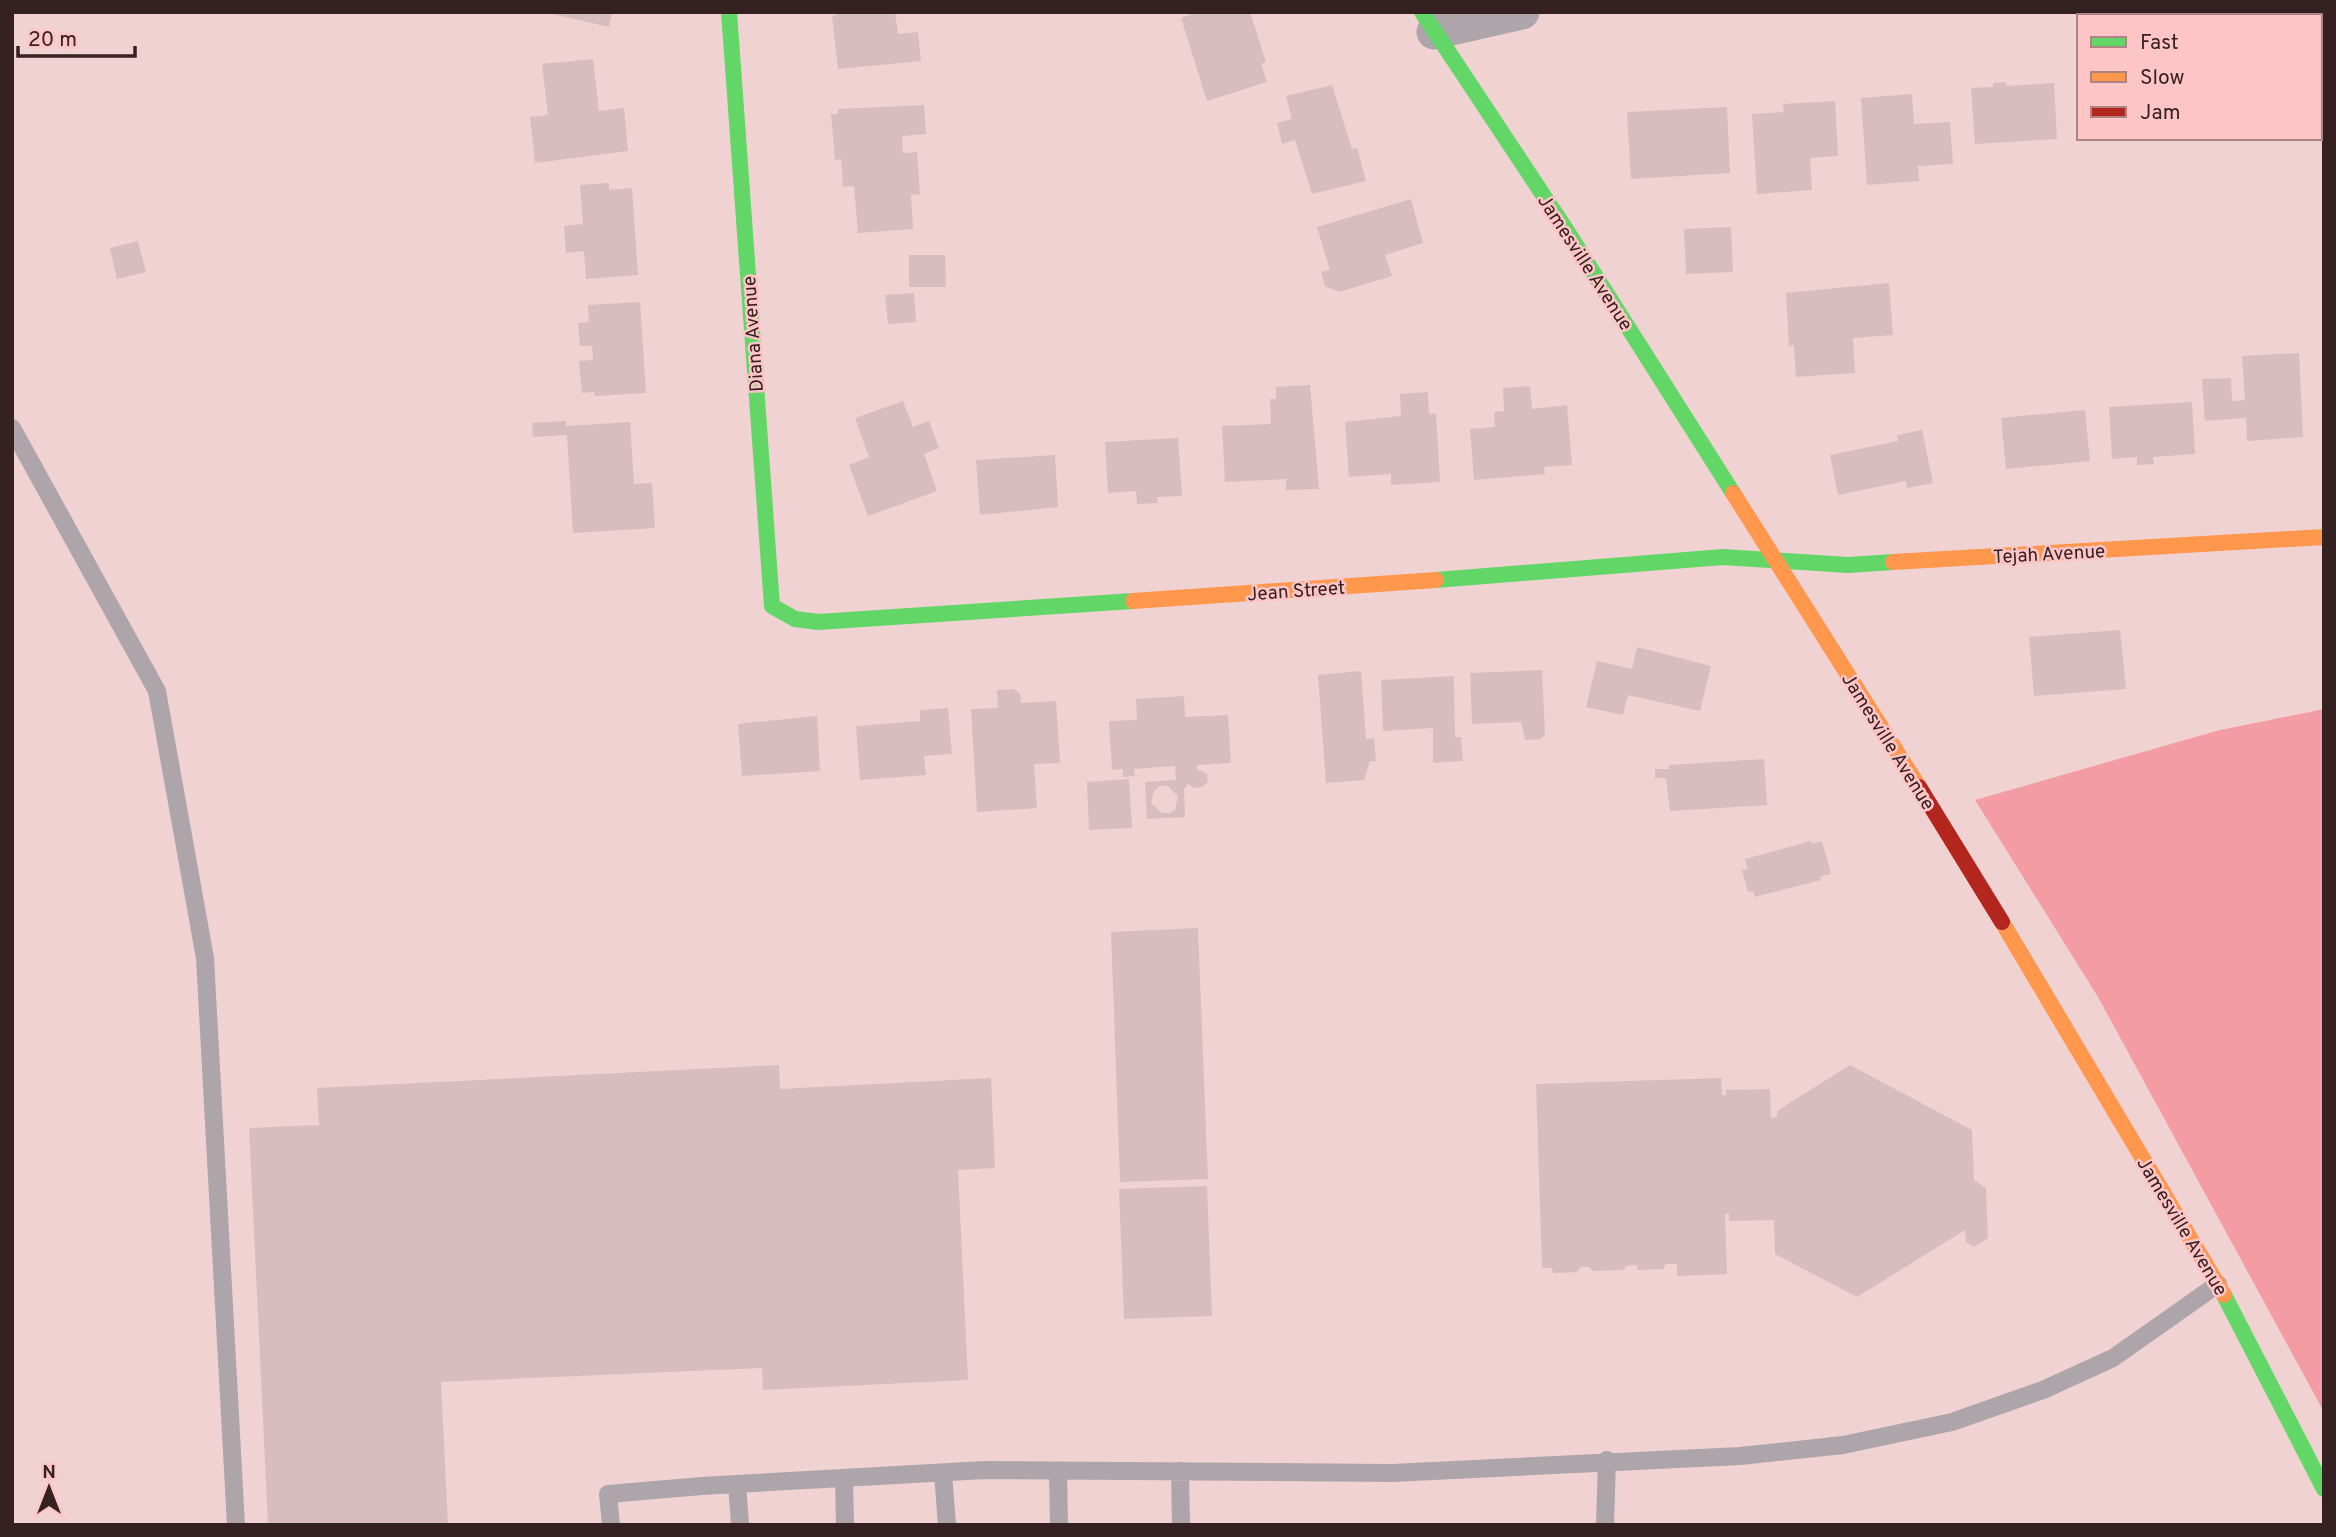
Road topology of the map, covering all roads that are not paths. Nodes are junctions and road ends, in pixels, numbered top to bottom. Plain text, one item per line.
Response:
1 (729, 12) edge
2 (1522, 12) edge
3 (1428, 22) edge
4 (12, 428) edge
5 (2324, 537) edge
6 (1773, 559) junction
7 (818, 622) joint
8 (2218, 1284) junction
9 (1606, 1460) junction
10 (1058, 1471) junction
11 (1180, 1471) junction
12 (943, 1473) junction
13 (844, 1478) junction
14 (737, 1484) junction
15 (2324, 1489) edge
16 (236, 1525) edge
17 (611, 1525) edge
18 (740, 1525) edge
19 (845, 1525) edge
20 (947, 1525) edge
21 (1059, 1525) edge
22 (1181, 1525) edge
23 (1605, 1525) edge

1 - 7 street, Diana Avenue
2 - 3 street
3 - 6 street, Jamesville Avenue
4 - 16 lane
5 - 6 street, Tejah Avenue
6 - 7 street, Jean Street
6 - 8 street, Jamesville Avenue
8 - 9 lane
8 - 15 street, Jamesville Avenue
9 - 11 lane
9 - 23 lane
10 - 11 lane
10 - 12 lane
10 - 21 lane
11 - 22 lane
12 - 13 lane
12 - 20 lane
13 - 14 lane
13 - 19 lane
14 - 17 lane
14 - 18 lane

